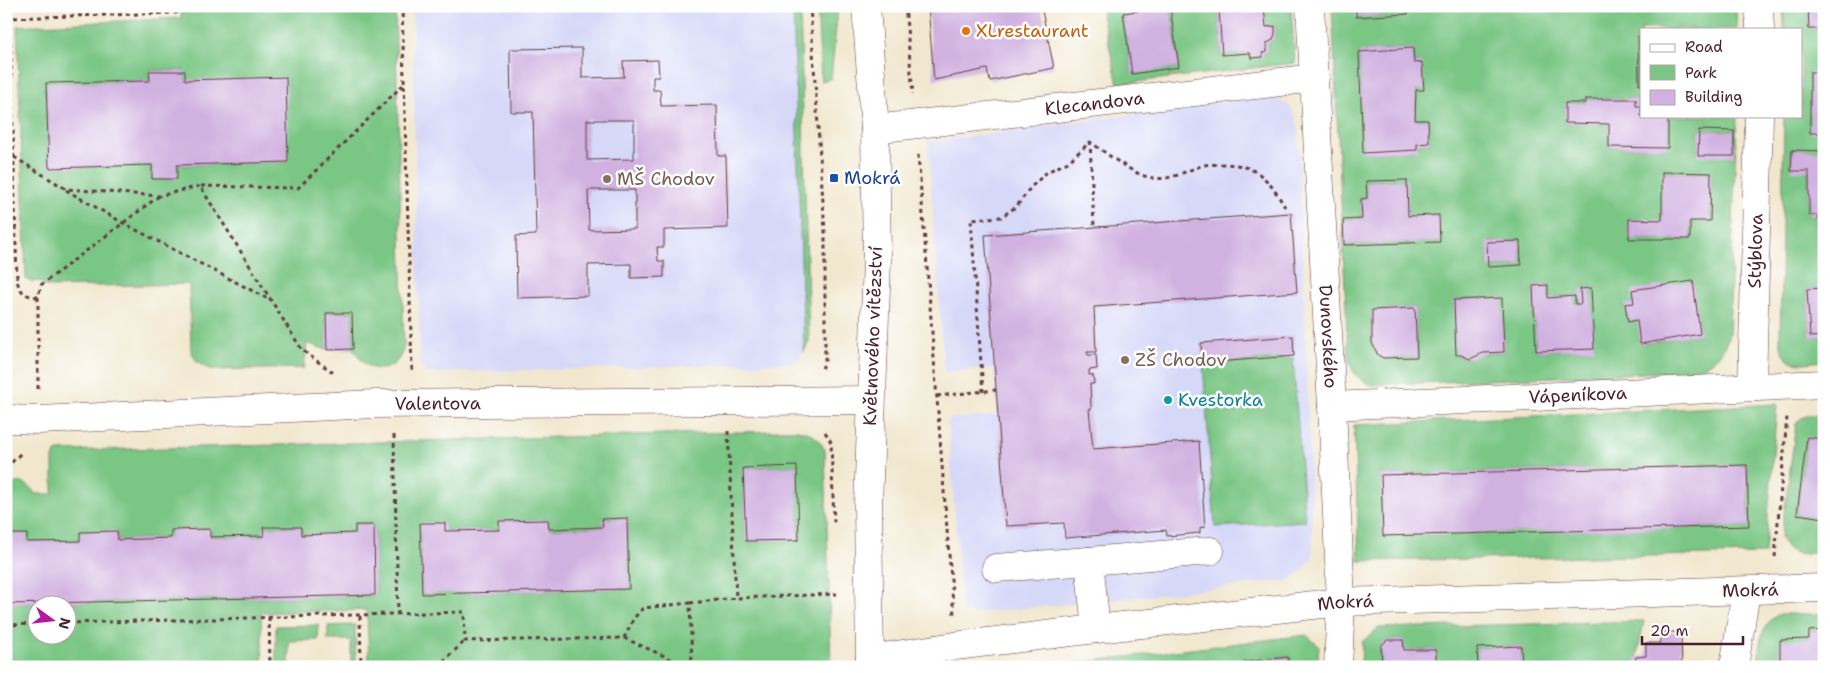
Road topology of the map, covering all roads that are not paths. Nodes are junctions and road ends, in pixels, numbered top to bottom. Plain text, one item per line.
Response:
1 (866, 6) edge
2 (1310, 6) edge
3 (1759, 6) edge
4 (1760, 28) edge
5 (1315, 78) junction
6 (1759, 118) edge
7 (875, 128) junction
8 (1824, 384) edge
9 (1752, 386) junction
10 (871, 400) junction
11 (1332, 406) junction
12 (6, 420) edge
13 (1210, 551) dead end
14 (1089, 560) junction
15 (996, 568) dead end
16 (1824, 588) edge
17 (1759, 590) junction
18 (1341, 602) junction
19 (1096, 629) junction
20 (870, 663) edge
21 (1338, 667) edge
22 (1734, 667) edge

1 - 7 street, Květnového vítězství
2 - 5 street, Dunovského
3 - 4 street
5 - 7 street, Klecandova
5 - 11 street, Dunovského
6 - 9 street, Stýblova
7 - 10 street, Květnového vítězství
8 - 9 street, Vápeníkova
9 - 11 street, Vápeníkova
10 - 12 street, Valentova
10 - 20 street, Květnového vítězství
11 - 18 street, Dunovského
13 - 14 street
14 - 15 street
14 - 19 street
16 - 17 street, Mokrá
17 - 18 street, Mokrá
17 - 22 street
18 - 19 street, Mokrá
18 - 21 street, Dunovského
19 - 20 street, Mokrá

